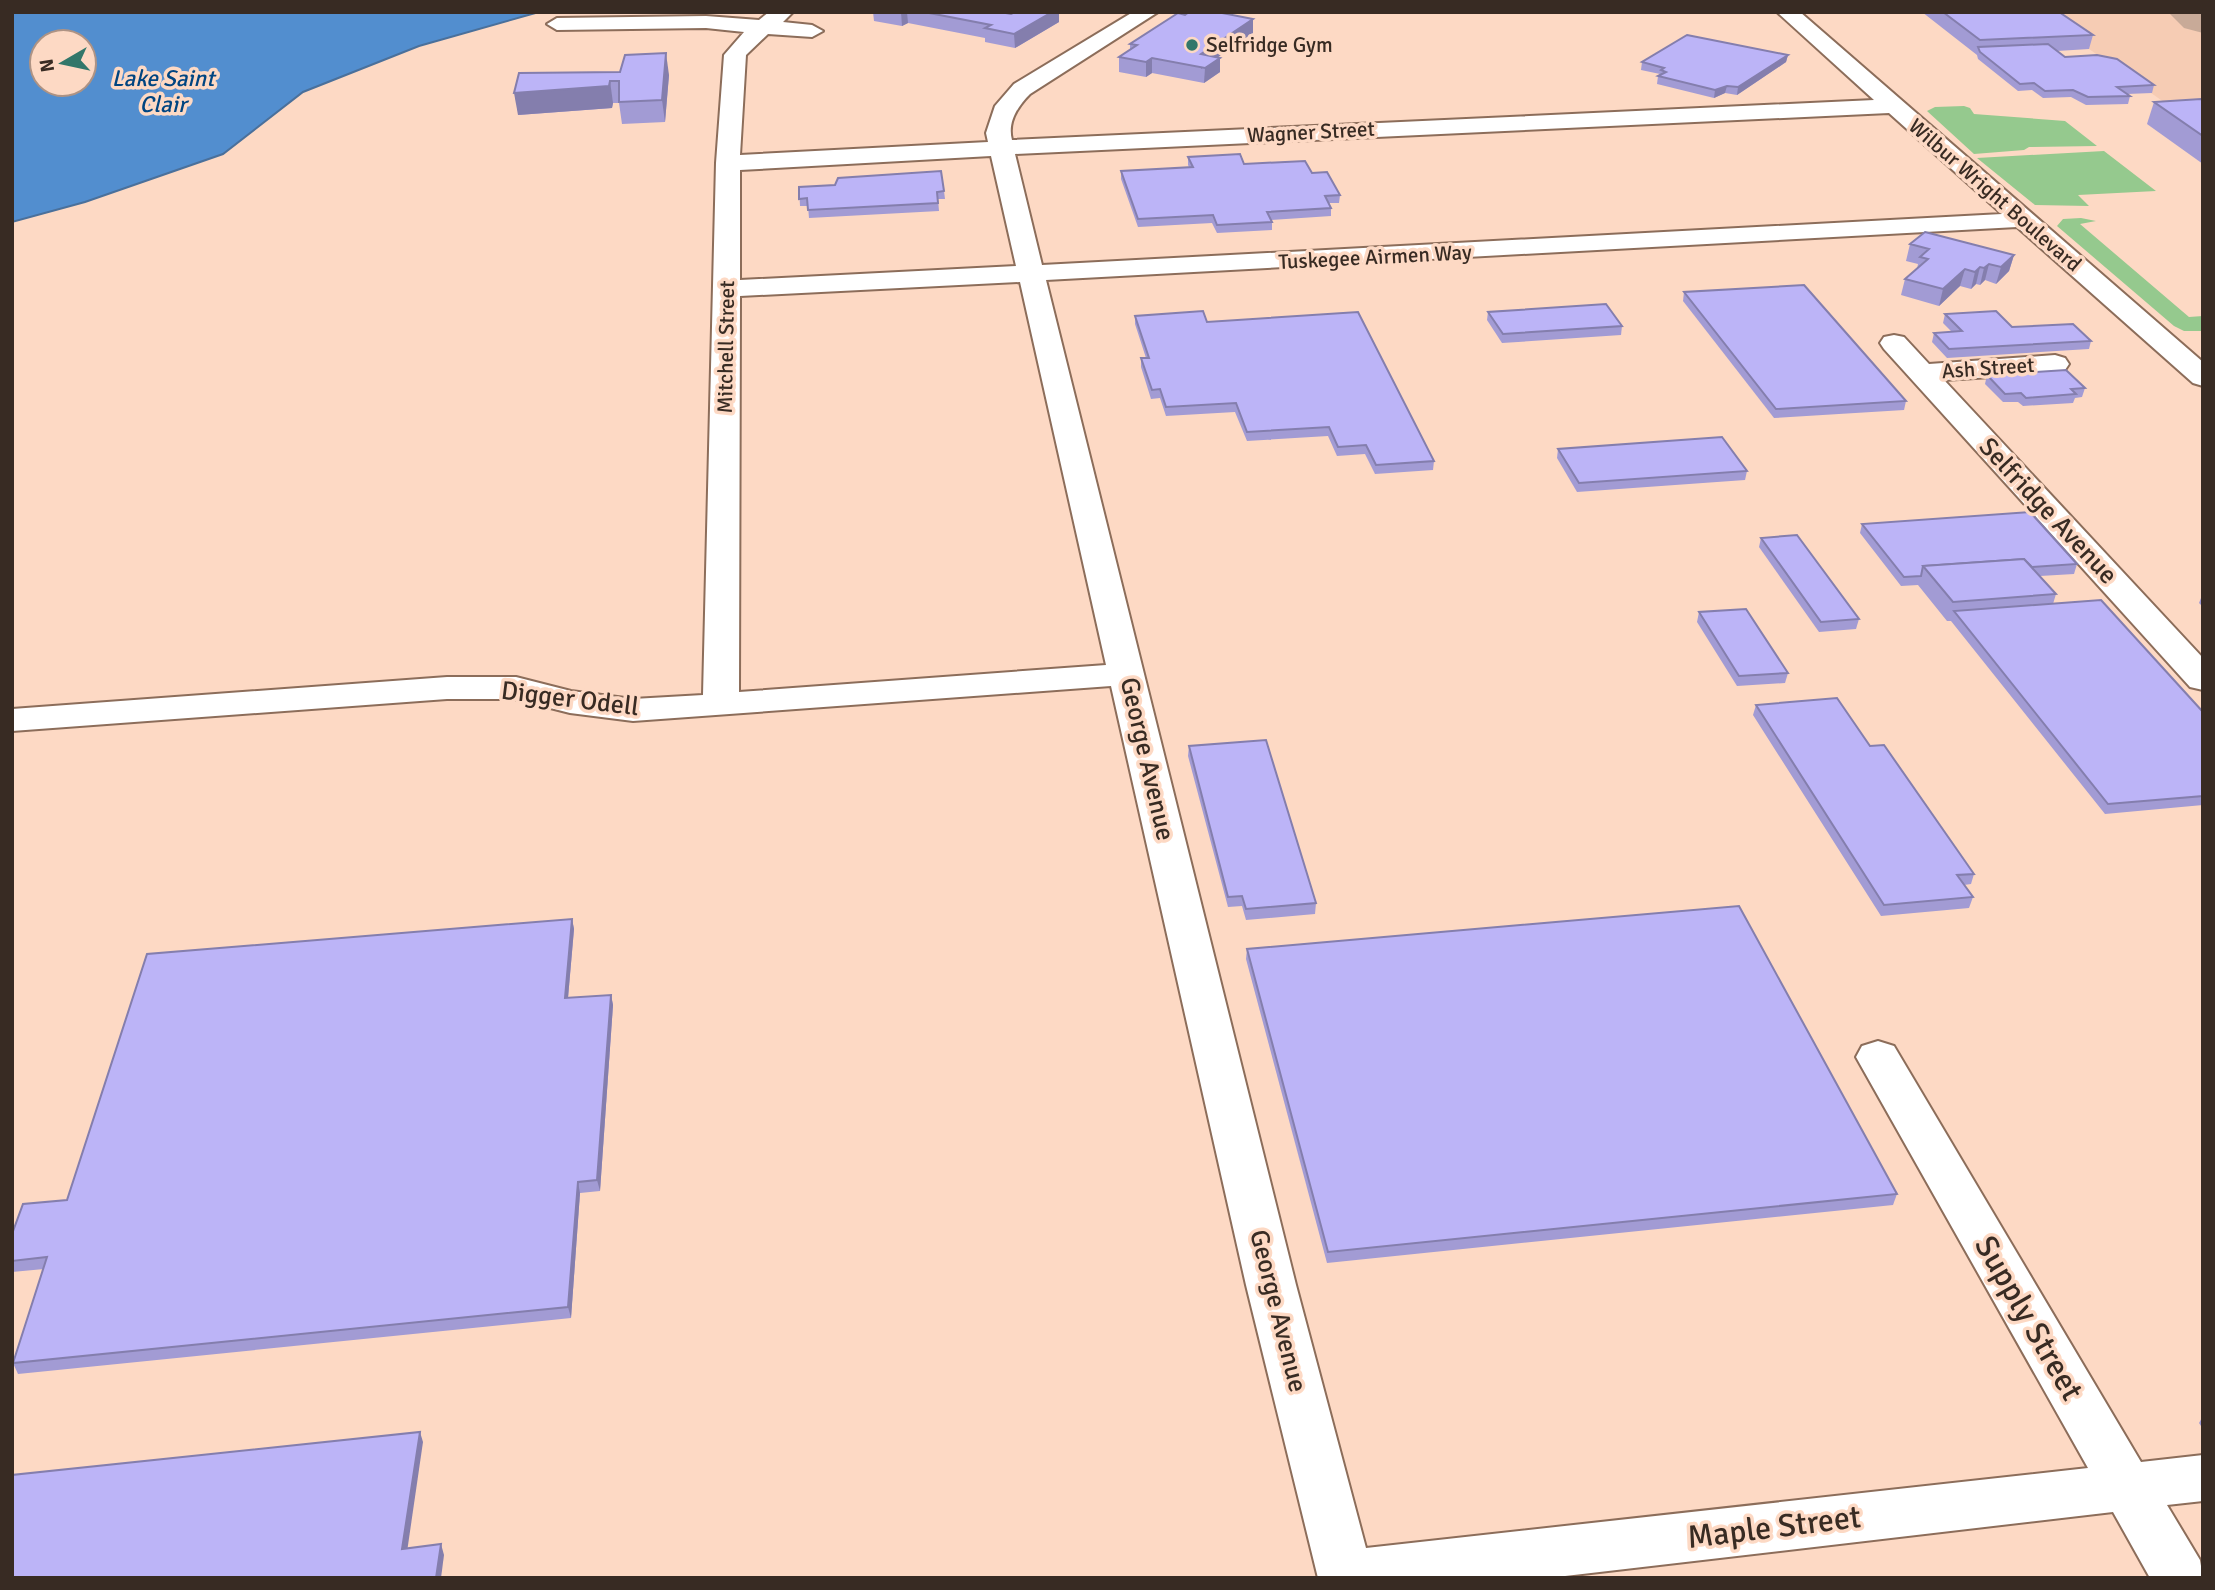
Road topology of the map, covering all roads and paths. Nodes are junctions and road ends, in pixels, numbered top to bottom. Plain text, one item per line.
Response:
1 (1148, 12) edge
2 (1787, 12) edge
3 (774, 18) edge
4 (557, 24) dead end
5 (812, 31) dead end
6 (1894, 106) junction
7 (1002, 148) junction
8 (728, 163) junction
9 (2022, 219) junction
10 (1032, 274) junction
11 (727, 289) junction
12 (1894, 343) dead end
13 (2055, 364) dead end
14 (1921, 373) junction
15 (2203, 377) edge
16 (1127, 674) junction
17 (2203, 679) edge
18 (721, 705) junction
19 (12, 720) edge
20 (1878, 1057) dead end
21 (2203, 1478) edge
22 (2127, 1486) junction
23 (1346, 1577) edge
24 (2180, 1578) edge

1 - 7 street, George Avenue
2 - 6 street, Wilbur Wright Boulevard
3 - 4 street
3 - 5 street
3 - 8 street, Mitchell Street
6 - 7 street, Wagner Street
6 - 9 street, Wilbur Wright Boulevard
7 - 8 street, Wagner Street
7 - 10 street, George Avenue
8 - 11 street, Mitchell Street
9 - 10 street, Tuskegee Airmen Way
9 - 15 street, Wilbur Wright Boulevard
10 - 11 street, Tuskegee Airmen Way
10 - 16 street, George Avenue
11 - 18 street, Mitchell Street
12 - 14 street, Selfridge Avenue
13 - 14 street, Ash Street
14 - 17 street, Selfridge Avenue
16 - 18 street, Digger Odell
16 - 23 street, George Avenue
18 - 19 street, Digger Odell
20 - 22 street, Supply Street
21 - 22 street, Maple Street
22 - 23 street, Maple Street
22 - 24 street, Supply Street

